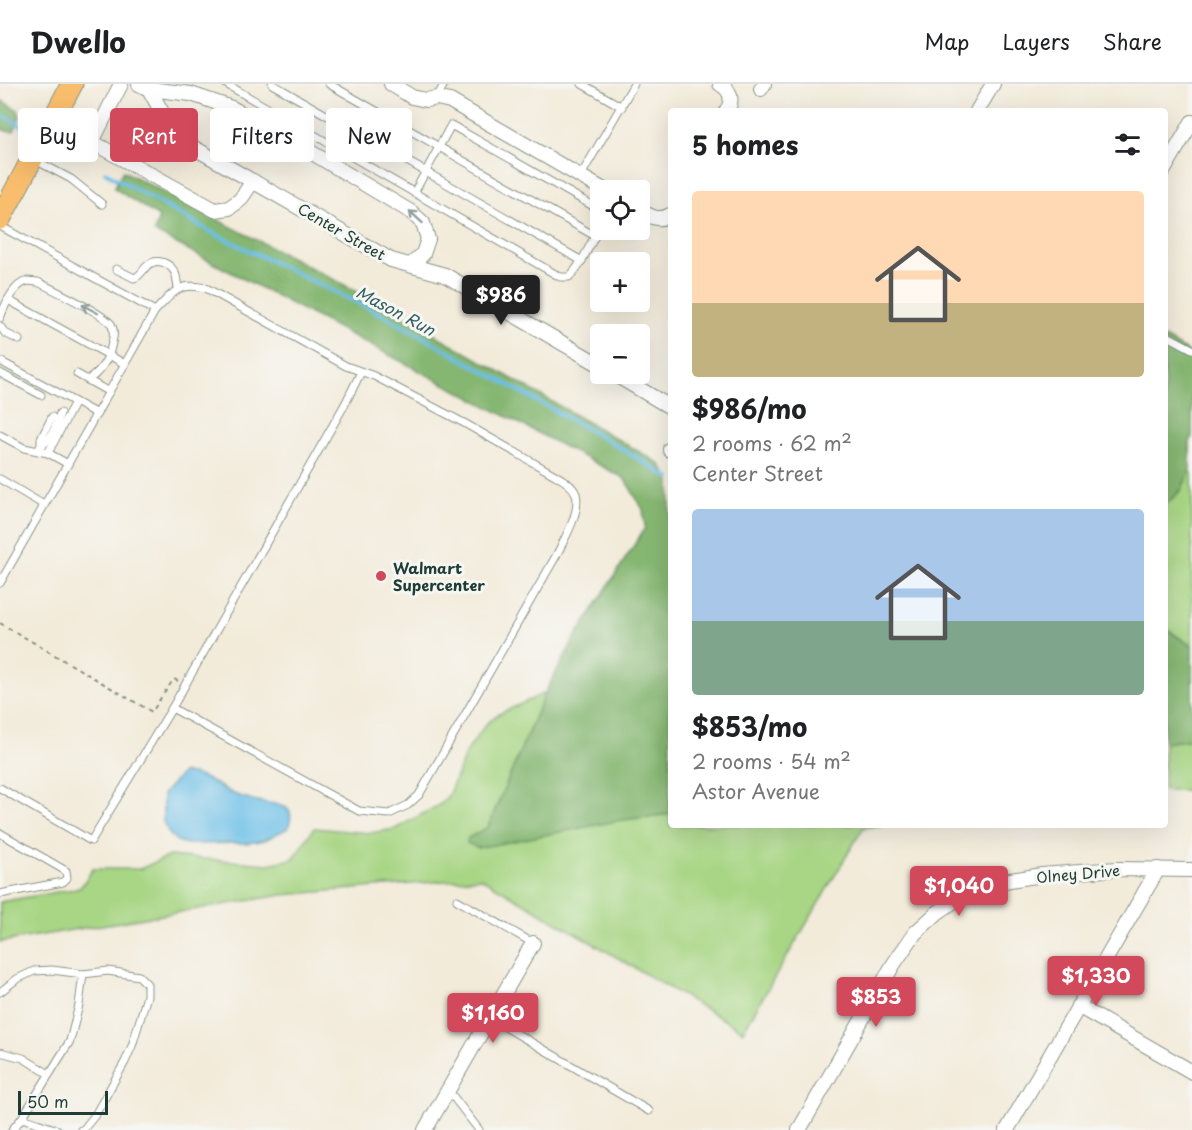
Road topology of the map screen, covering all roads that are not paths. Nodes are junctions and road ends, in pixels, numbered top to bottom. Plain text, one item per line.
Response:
1 (72, 84) edge
2 (121, 84) edge
3 (226, 84) edge
4 (272, 84) edge
5 (328, 84) edge
6 (391, 84) edge
7 (444, 84) edge
8 (582, 84) edge
9 (634, 84) edge
10 (720, 84) edge
11 (993, 84) edge
12 (144, 87) edge
13 (437, 98) junction
14 (622, 107) junction
15 (59, 108) edge
16 (728, 108) edge
17 (979, 108) edge
18 (1192, 122) edge
19 (439, 147) junction
20 (30, 162) edge
21 (38, 162) edge
22 (1168, 163) edge
23 (425, 172) junction
24 (580, 177) junction
25 (253, 181) junction
26 (590, 182) edge
27 (414, 193) junction
28 (102, 204) dead end
29 (590, 204) edge
30 (650, 216) edge
31 (668, 216) edge
32 (0, 219) edge
33 (0, 226) edge
34 (590, 233) edge
35 (593, 240) edge
36 (582, 261) junction
37 (411, 265) junction
38 (116, 269) dead end
39 (178, 287) junction
40 (8, 300) junction
41 (155, 312) junction
42 (0, 318) edge
43 (0, 326) edge
44 (1168, 336) edge
45 (19, 340) dead end
46 (1192, 350) edge
47 (108, 356) junction
48 (590, 359) edge
49 (125, 364) junction
50 (1, 367) edge
51 (360, 372) junction
52 (77, 374) dead end
53 (88, 380) junction
54 (631, 384) edge
55 (43, 392) dead end
56 (109, 392) junction
57 (75, 402) junction
58 (668, 406) edge
59 (60, 413) dead end
60 (96, 414) junction
61 (52, 417) dead end
62 (0, 435) edge
63 (39, 448) junction
64 (48, 453) junction
65 (68, 465) junction
66 (0, 479) edge
67 (44, 505) junction
68 (0, 583) edge
69 (172, 708) junction
70 (0, 788) edge
71 (0, 832) edge
72 (1158, 869) junction
73 (1192, 870) edge
74 (0, 894) edge
75 (457, 900) dead end
76 (533, 943) joint
77 (83, 974) junction
78 (0, 992) edge
79 (1078, 1006) junction
80 (490, 1018) junction
81 (0, 1052) edge
82 (1192, 1072) edge
83 (49, 1074) junction
84 (448, 1090) junction
85 (649, 1111) dead end
86 (22, 1118) junction
87 (12, 1130) edge
88 (58, 1130) edge
89 (82, 1130) edge
90 (425, 1130) edge
91 (478, 1130) edge
92 (799, 1130) edge
93 (1007, 1130) edge

1 - 15 main road
2 - 25 street
3 - 27 lane
4 - 23 lane
5 - 19 lane
6 - 13 street
7 - 13 lane
8 - 14 lane
9 - 14 lane
10 - 16 street
11 - 17 street
12 - 25 street, Center Street
37 -> 12 street
13 - 24 street
14 - 24 lane
18 - 22 street
19 - 23 lane
19 - 29 lane
19 - 34 lane
20 - 32 main road
21 - 28 lane
23 - 27 lane
23 - 36 lane
24 - 26 street
25 - 37 street, Center Street
27 - 36 lane
30 - 31 street
33 - 41 lane
35 - 36 lane
37 - 48 street, Center Street
38 - 39 lane
39 - 41 lane
39 - 51 lane
40 - 42 lane
40 - 47 lane
47 -> 40 lane
41 - 49 lane
43 - 45 lane
44 - 46 lane
47 - 49 lane
47 - 53 lane
49 - 56 lane
50 - 55 lane
50 - 57 lane
51 - 69 lane
51 - 69 lane
52 - 53 lane
53 - 56 lane
54 - 58 street
56 - 60 lane
57 - 60 lane
57 - 64 lane
59 - 63 lane
60 - 65 lane
61 - 63 lane
62 - 63 lane
63 - 64 lane
64 - 65 lane
65 - 67 lane
66 - 67 lane
67 - 68 lane
69 - 70 lane
71 - 74 lane
72 - 73 street, Olney Drive
72 - 79 street
72 - 92 street, Olney Drive
75 - 76 lane
76 - 80 street
77 - 78 lane
77 - 83 lane
77 - 89 lane
79 - 82 street
79 - 93 street
80 - 84 street
80 - 85 lane
81 - 83 lane
83 - 86 lane
84 - 90 street
84 - 91 lane
86 - 87 lane
86 - 88 lane

